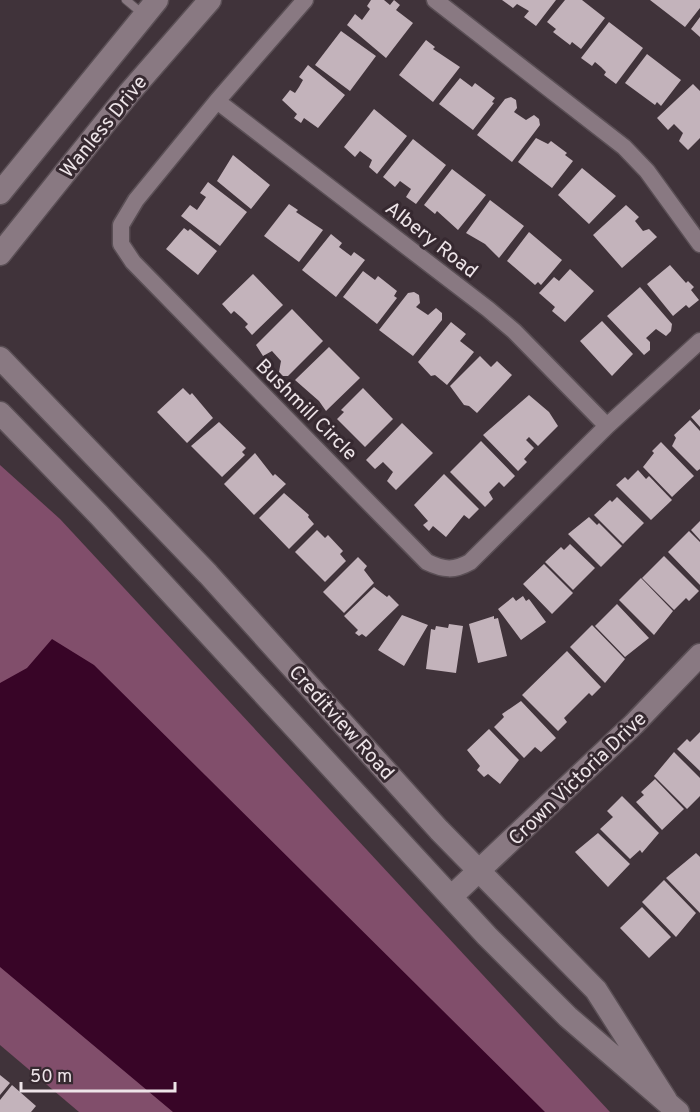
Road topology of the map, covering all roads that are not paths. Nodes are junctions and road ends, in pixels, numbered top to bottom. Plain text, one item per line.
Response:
1 (126, 0) edge
2 (210, 0) edge
3 (305, 0) edge
4 (435, 0) edge
5 (151, 8) edge
6 (217, 101) junction
7 (0, 193) edge
8 (700, 244) edge
9 (0, 254) edge
10 (700, 341) edge
11 (0, 358) edge
12 (0, 413) edge
13 (607, 426) junction
14 (700, 654) edge
15 (479, 868) junction
16 (451, 897) junction
17 (672, 1106) edge

1 - 5 lane
2 - 9 main road, Wanless Drive
3 - 6 street, Bushmill Circle
4 - 8 street
5 - 7 main road, Wanless Drive
6 - 13 street, Albery Road
6 - 13 street, Bushmill Circle
10 - 13 street, Bushmill Circle
11 - 15 main road, Creditview Road
12 - 16 main road, Creditview Road
14 - 15 main road, Crown Victoria Drive
15 - 16 main road, Crown Victoria Drive
15 - 17 main road, Creditview Road
16 - 17 main road, Creditview Road

